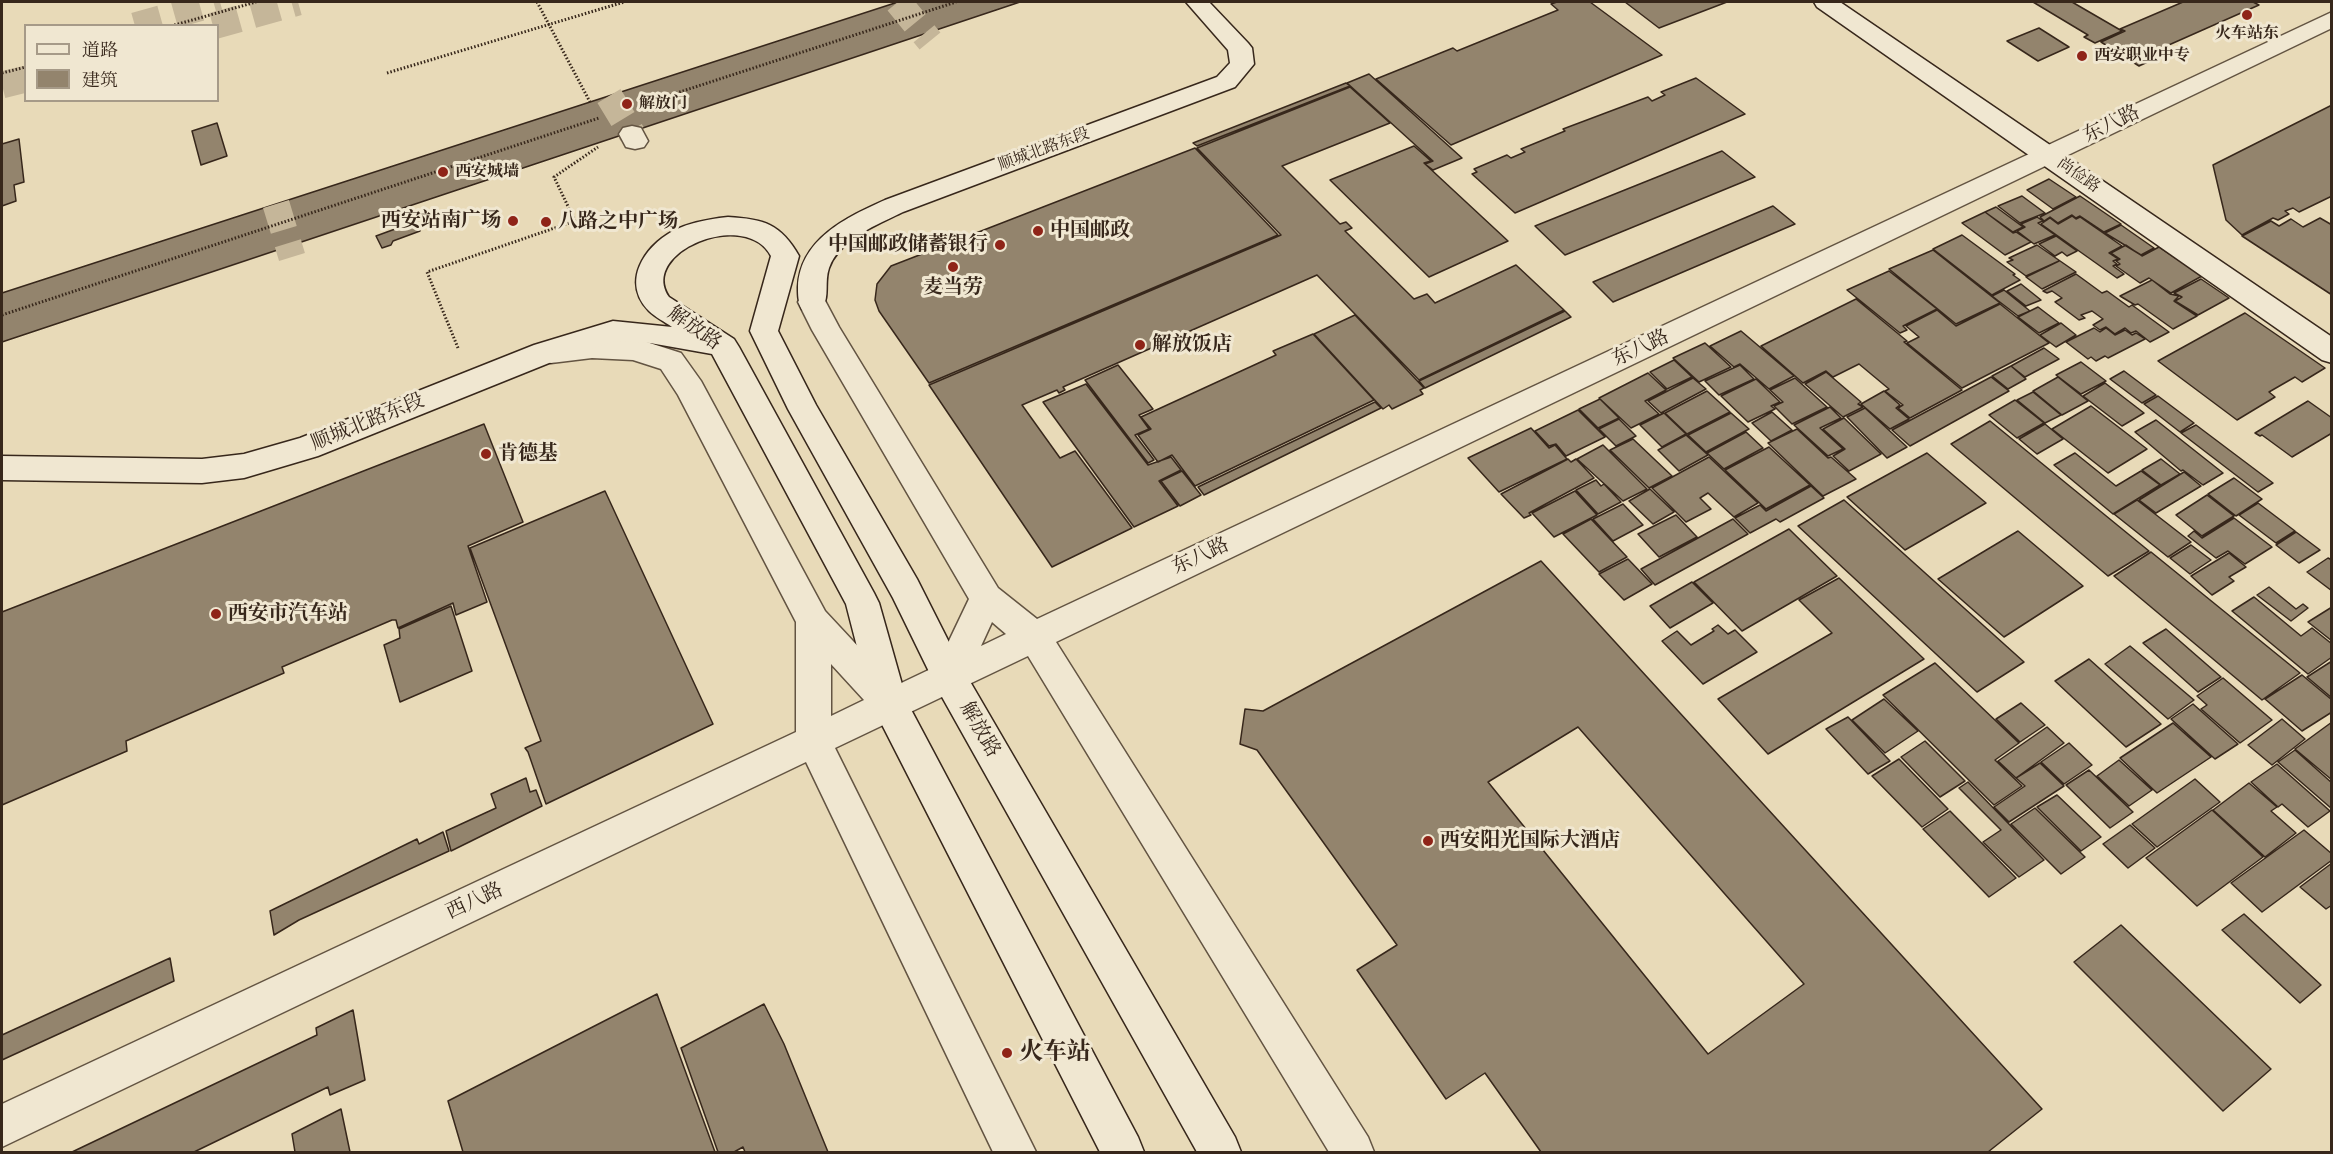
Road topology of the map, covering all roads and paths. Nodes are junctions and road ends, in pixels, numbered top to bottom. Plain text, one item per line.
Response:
1 (256, 2) edge
2 (537, 2) edge
3 (624, 2) edge
4 (956, 2) edge
5 (1197, 2) edge
6 (1825, 2) edge
7 (178, 24) edge
8 (550, 25) junction
9 (2326, 27) edge
10 (24, 68) edge
11 (387, 73) dead end
12 (2, 74) edge
13 (590, 102) dead end
14 (641, 105) dead end
15 (607, 116) dead end
16 (599, 146) dead end
17 (2048, 156) junction
18 (659, 304) junction
19 (2, 315) edge
20 (724, 347) junction
21 (668, 349) junction
22 (459, 351) dead end
23 (2331, 352) edge
24 (9, 470) edge
25 (986, 598) junction
26 (813, 621) junction
27 (1034, 636) junction
28 (949, 677) junction
29 (890, 705) junction
30 (814, 742) junction
31 (2, 1126) edge
32 (1015, 1152) edge
33 (1123, 1152) edge
34 (1220, 1152) edge
35 (1353, 1152) edge

1 - 7 path
2 - 8 path
3 - 8 path
4 - 14 path
5 - 25 street, 顺城北路东段
6 - 17 street, 尚俭路
8 - 11 path
8 - 13 path
9 - 17 street, 东八路
10 - 12 path
15 - 19 path
16 - 22 path
17 - 23 street, 尚俭路
17 - 27 street, 东八路
18 - 20 street, 解放路
18 - 21 street
18 - 28 street, 解放路
20 - 21 street, 顺城北路东段
20 - 29 street, 解放路
21 - 24 street, 顺城北路东段
21 - 26 street
25 - 27 street
25 - 28 street
26 - 29 street
26 - 30 street
27 - 28 street, 东八路
27 - 35 street
28 - 29 street, 西八路
28 - 34 street, 解放路
29 - 30 street, 西八路
29 - 33 street, 解放路
30 - 31 street, 西八路
30 - 32 street

